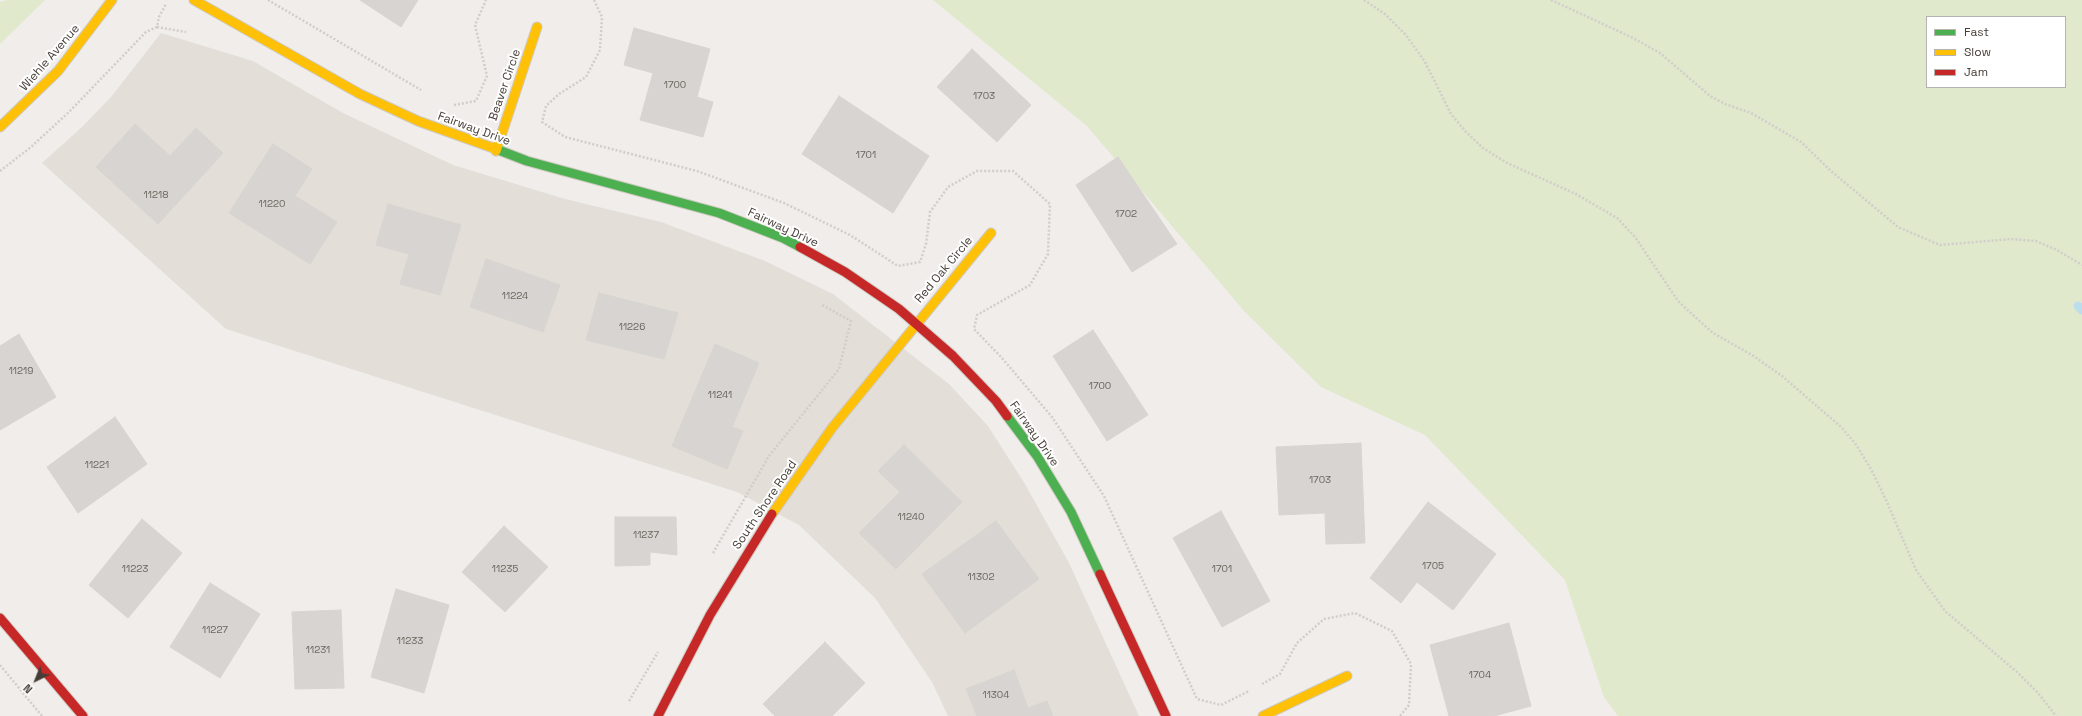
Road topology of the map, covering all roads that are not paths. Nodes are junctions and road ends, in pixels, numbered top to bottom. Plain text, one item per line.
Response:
1 (112, 0) edge
2 (194, 0) edge
3 (537, 28) dead end
4 (0, 127) edge
5 (496, 151) junction
6 (991, 233) dead end
7 (916, 323) junction
8 (0, 618) edge
9 (1347, 676) dead end
10 (83, 716) edge
11 (658, 716) edge
12 (1166, 716) edge
13 (1263, 716) edge

1 - 4 street, Wiehle Avenue
2 - 5 street, Fairway Drive
3 - 5 street, Beaver Circle
5 - 7 street, Fairway Drive
6 - 7 street, Red Oak Circle
7 - 11 street, South Shore Road
7 - 12 street, Fairway Drive
8 - 10 street
9 - 13 street

